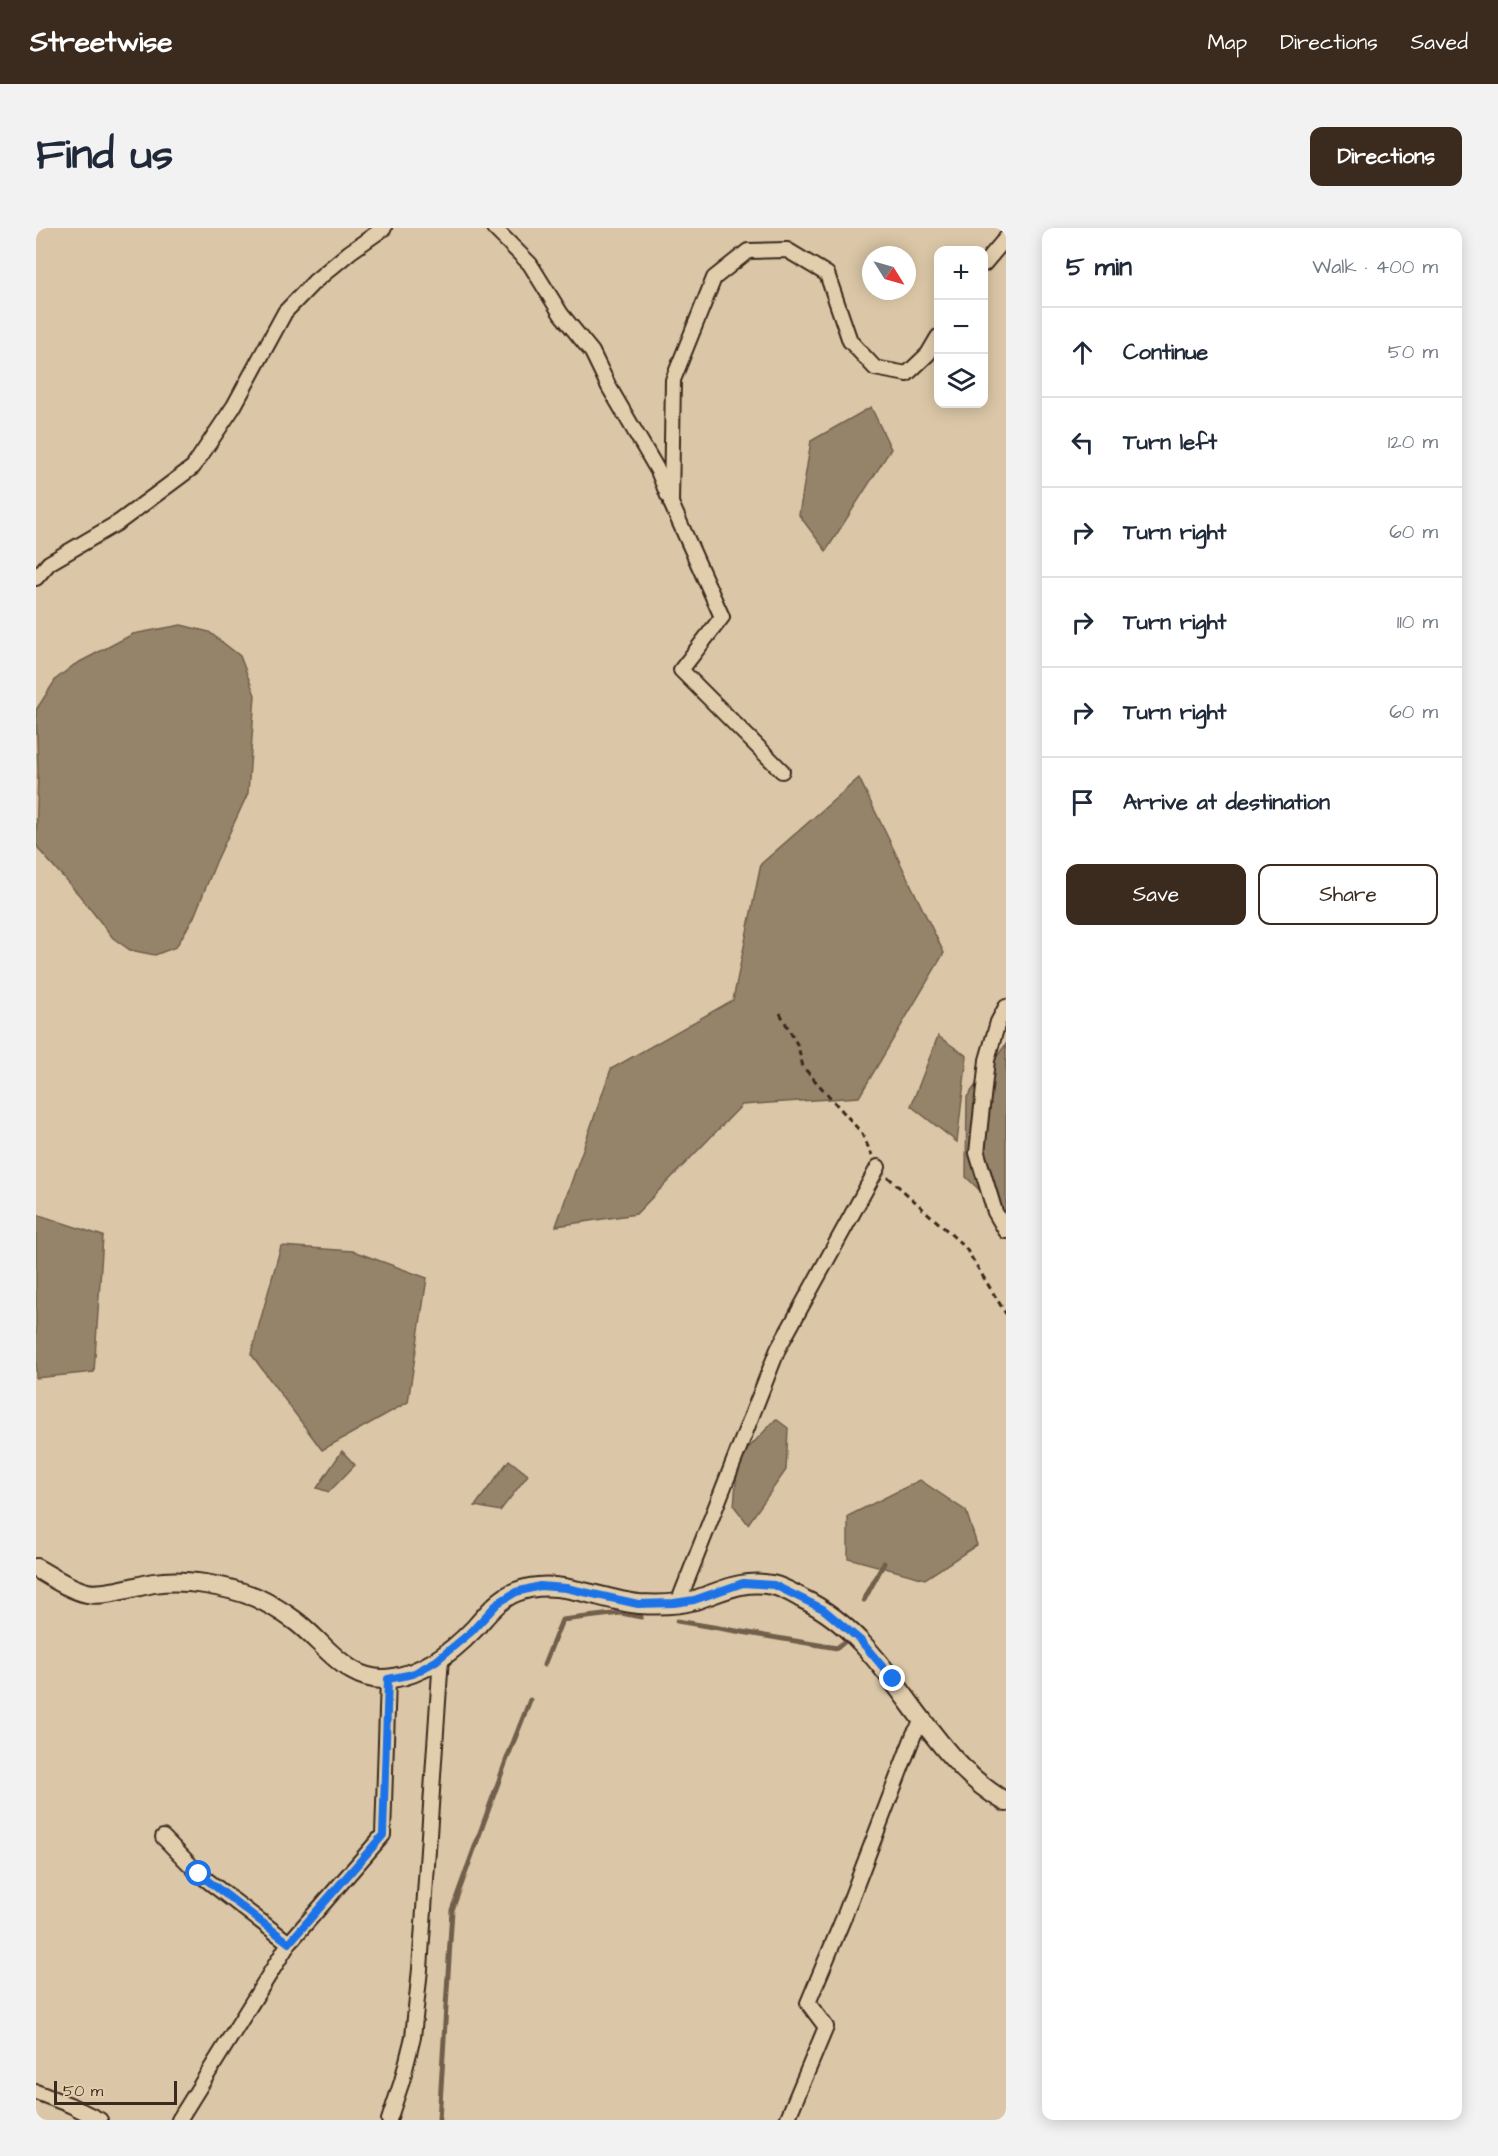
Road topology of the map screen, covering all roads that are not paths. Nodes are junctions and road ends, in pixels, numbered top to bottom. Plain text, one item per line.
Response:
1 (384, 228) edge
2 (494, 228) edge
3 (1006, 238) edge
4 (988, 259) edge
5 (934, 345) edge
6 (671, 503) junction
7 (36, 578) edge
8 (783, 771) dead end
9 (1006, 1007) edge
10 (878, 1167) dead end
11 (1006, 1231) edge
12 (36, 1568) edge
13 (678, 1603) junction
14 (441, 1657) junction
15 (388, 1679) junction
16 (922, 1722) junction
17 (1006, 1802) edge
18 (163, 1837) dead end
19 (289, 1943) junction
20 (36, 2092) edge
21 (100, 2120) edge
22 (179, 2120) edge
23 (389, 2120) edge
24 (787, 2120) edge

1 - 7 street
2 - 6 street
3 - 4 street
5 - 6 street
6 - 8 street
9 - 11 street
10 - 13 street
12 - 15 street
13 - 14 street
13 - 16 street
14 - 15 street
14 - 23 street
15 - 19 street
16 - 17 street
16 - 24 street
18 - 19 street
19 - 22 street
20 - 21 street

